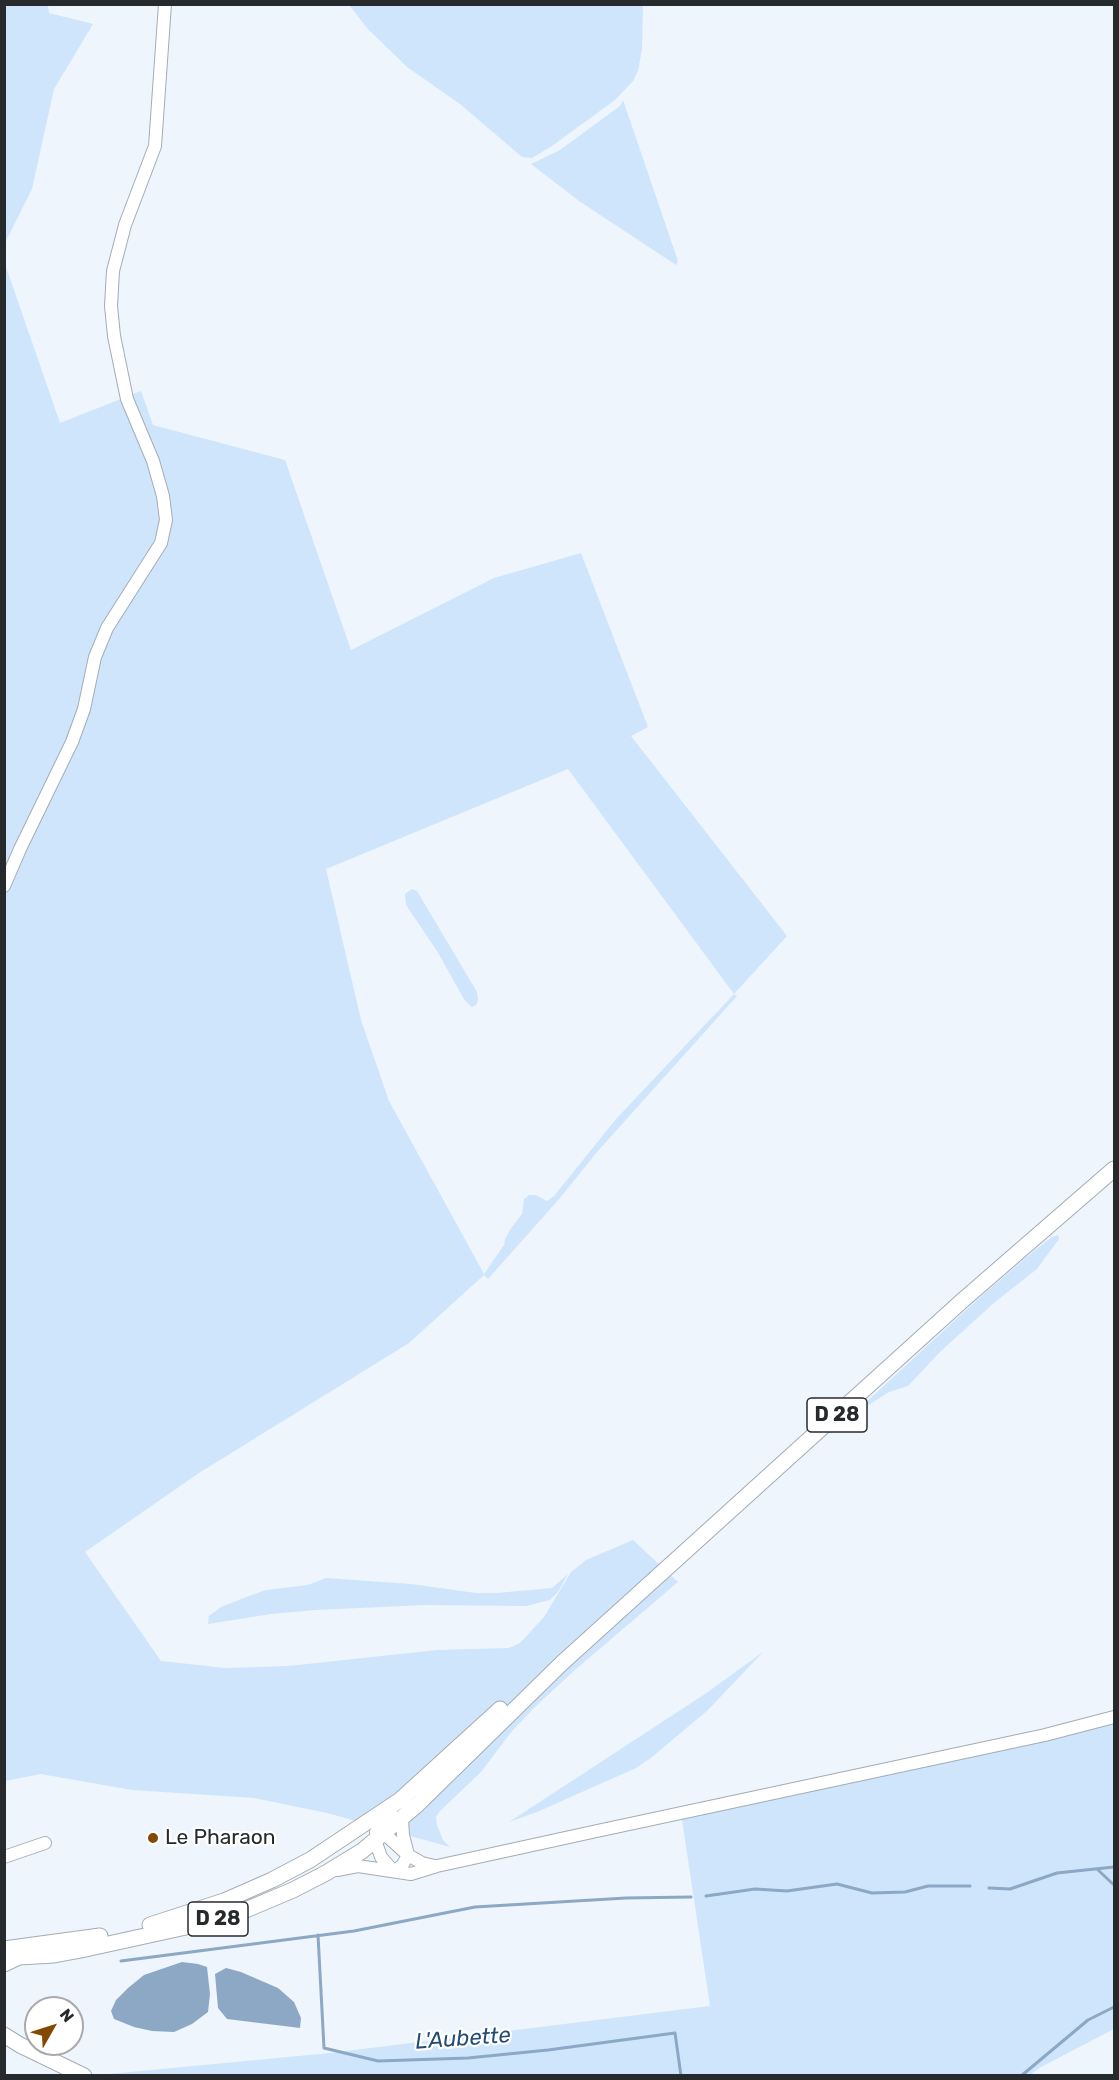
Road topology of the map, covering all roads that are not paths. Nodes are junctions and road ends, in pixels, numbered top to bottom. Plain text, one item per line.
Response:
1 (165, 4) edge
2 (4, 886) edge
3 (1114, 1158) edge
4 (1114, 1169) edge
5 (1114, 1717) edge
6 (400, 1800) junction
7 (402, 1819) junction
8 (359, 1829) junction
9 (378, 1836) junction
10 (45, 1843) dead end
11 (408, 1855) junction
12 (4, 1857) edge
13 (437, 1866) junction
14 (393, 1871) junction
15 (326, 1873) junction
16 (91, 1943) junction
17 (4, 1949) edge
18 (4, 1964) edge
19 (4, 2023) edge
20 (4, 2035) edge
21 (51, 2058) junction
22 (84, 2076) edge

1 - 2 street
3 - 6 main road, D 28
4 - 7 main road, D 28
5 - 13 street
6 - 8 main road, D 28
6 - 9 street
7 - 9 main road, D 28
7 - 11 street
8 - 9 street
8 - 16 main road, D 28
9 - 11 street
9 - 14 street
9 - 15 main road, D 28
10 - 12 street
11 - 13 street
11 - 14 street
13 - 14 street
14 - 15 street
15 - 16 main road, D 28
16 - 17 main road, D 28
16 - 18 main road, D 28
19 - 21 main road
20 - 21 main road
21 - 22 main road

